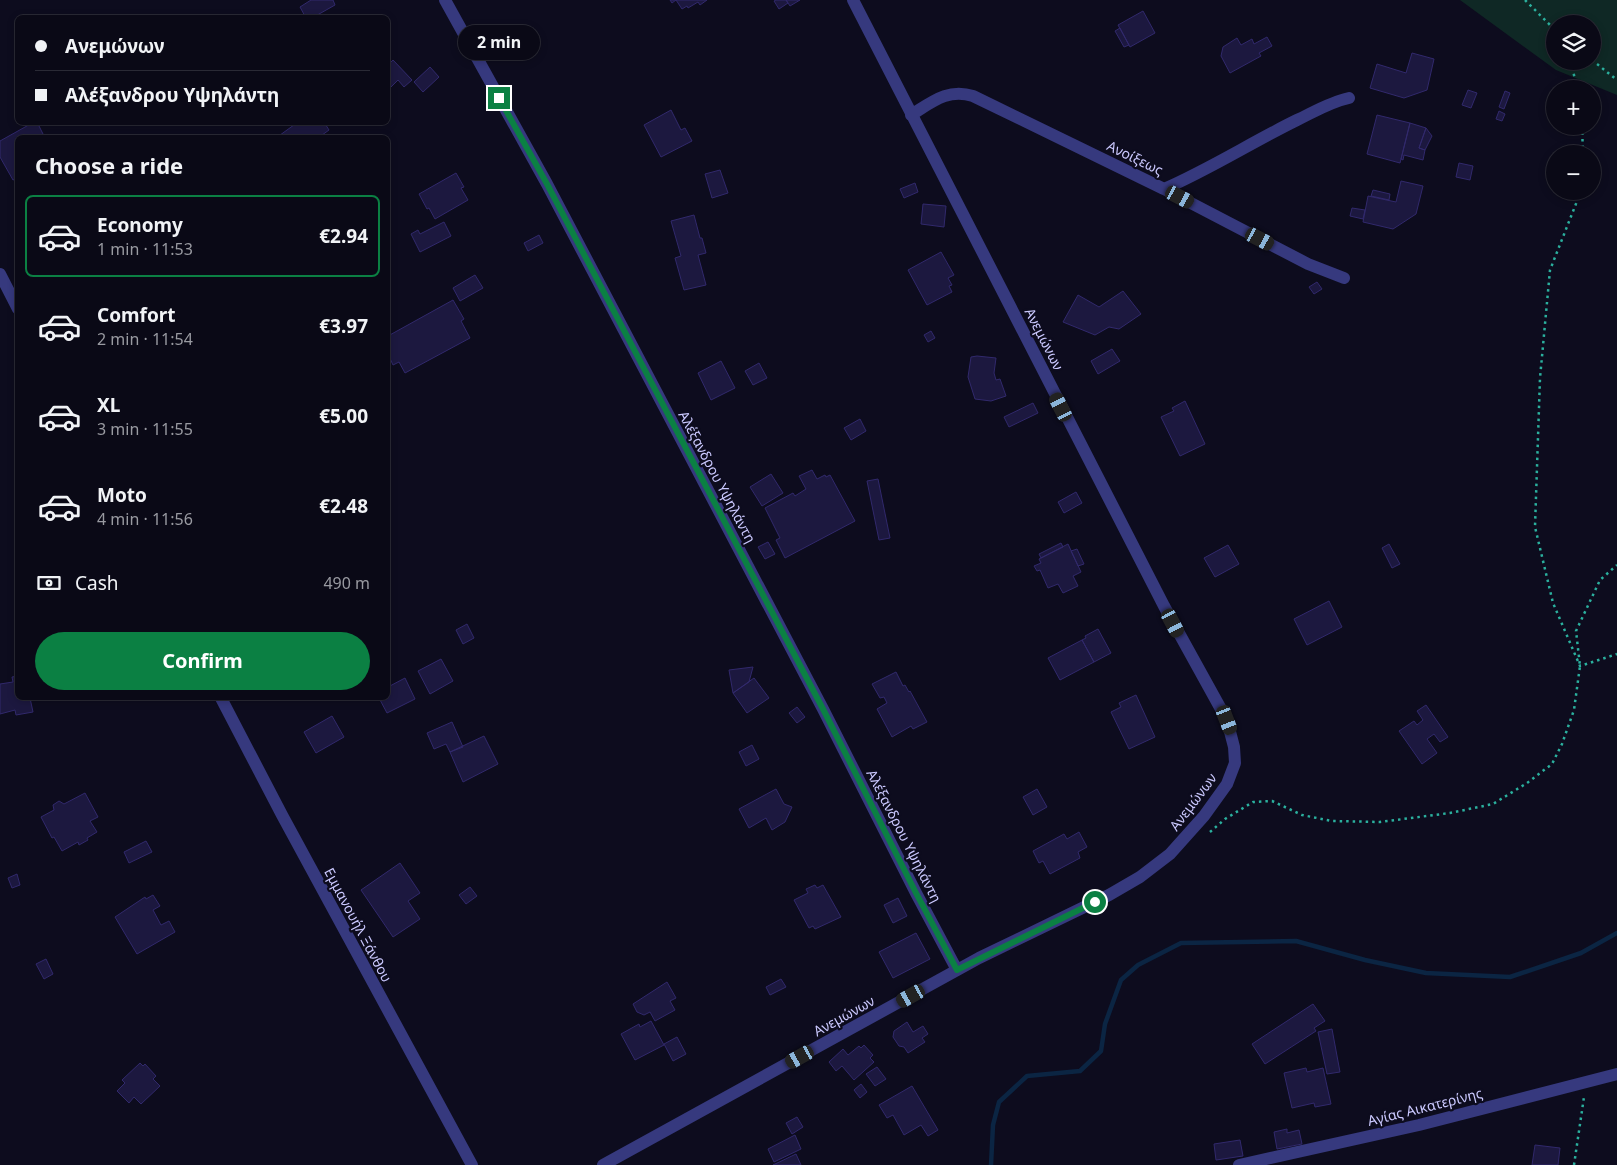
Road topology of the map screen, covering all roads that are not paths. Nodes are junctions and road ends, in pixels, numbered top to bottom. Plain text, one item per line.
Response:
1 (445, 0) edge
2 (853, 0) edge
3 (1349, 98) dead end
4 (911, 115) junction
5 (1164, 189) junction
6 (0, 274) edge
7 (1344, 278) dead end
8 (15, 303) edge
9 (222, 700) edge
10 (957, 970) junction
11 (1617, 1074) edge
12 (472, 1165) edge
13 (603, 1165) edge
14 (1239, 1165) edge

1 - 10 street, Αλέξανδρου Υψηλάντη
2 - 4 street, Ανεμώνων
3 - 5 street
4 - 5 street, Ανοίξεως
4 - 10 street, Ανεμώνων
5 - 7 street, Ανοίξεως
6 - 8 street
9 - 12 street, Εμμανουήλ Ξάνθου
10 - 13 street, Ανεμώνων
11 - 14 street, Αγίας Αικατερίνης

